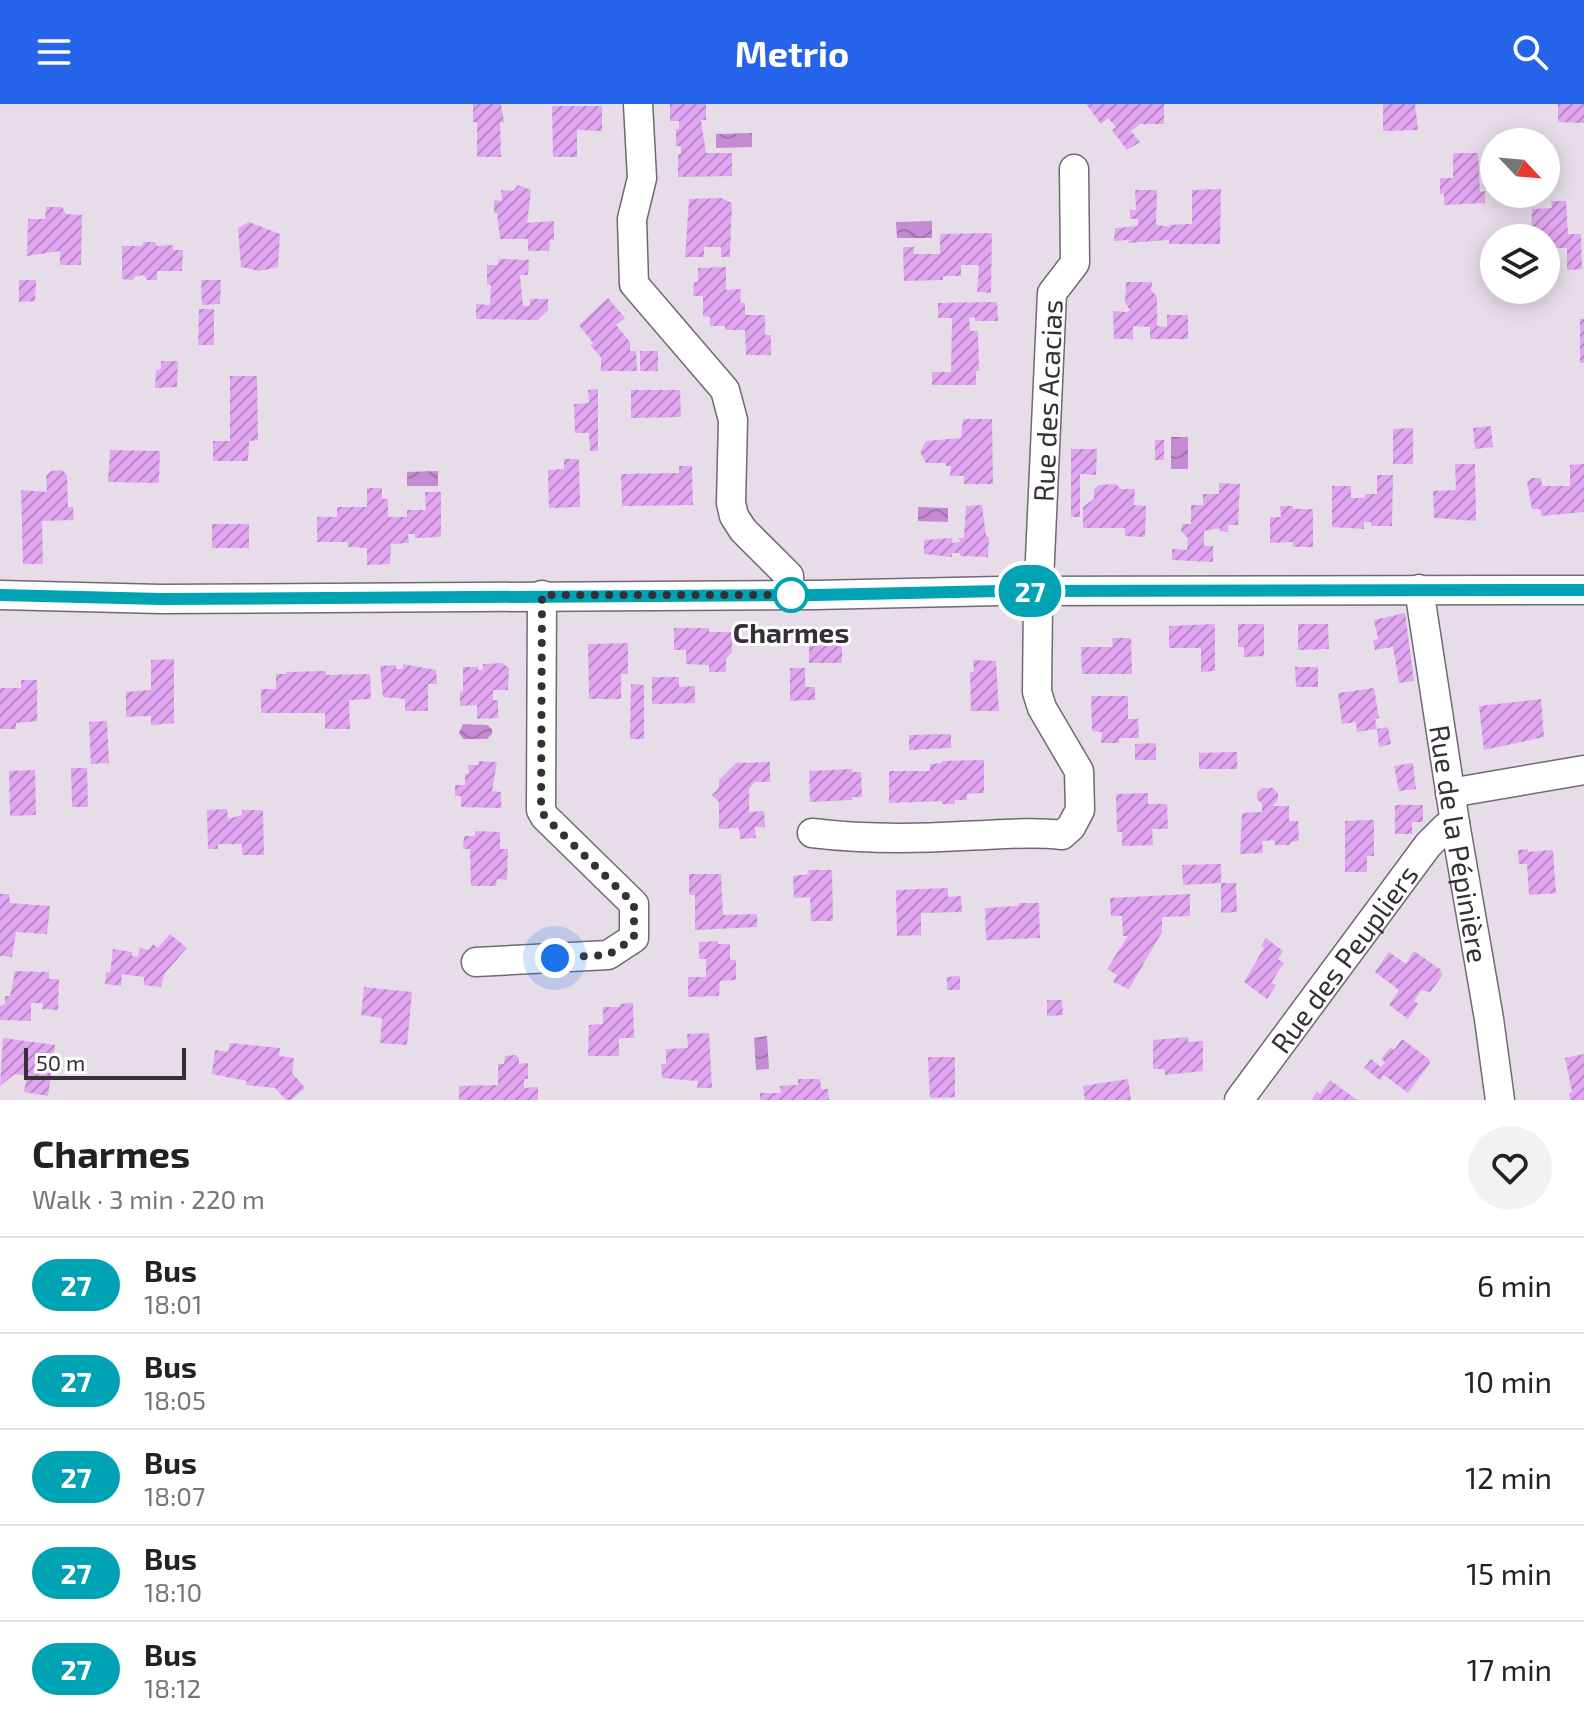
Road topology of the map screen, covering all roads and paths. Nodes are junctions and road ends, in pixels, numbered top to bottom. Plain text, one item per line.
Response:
1 (638, 104) edge
2 (1074, 169) dead end
3 (1419, 589) junction
4 (1584, 590) edge
5 (1038, 591) junction
6 (0, 595) edge
7 (542, 595) junction
8 (790, 595) junction
9 (1584, 770) edge
10 (1450, 793) junction
11 (1455, 823) junction
12 (812, 833) dead end
13 (476, 962) dead end
14 (1239, 1100) edge
15 (1500, 1100) edge

1 - 8 street
2 - 5 street, Rue des Acacias
3 - 4 street
3 - 5 street
3 - 10 street, Rue de la Pépinière
5 - 8 street
5 - 12 street, Rue des Acacias
6 - 7 street
7 - 8 street
7 - 13 street
9 - 10 street
10 - 11 street, Rue de la Pépinière
11 - 14 street, Rue des Peupliers
11 - 15 street, Rue de la Pépinière

